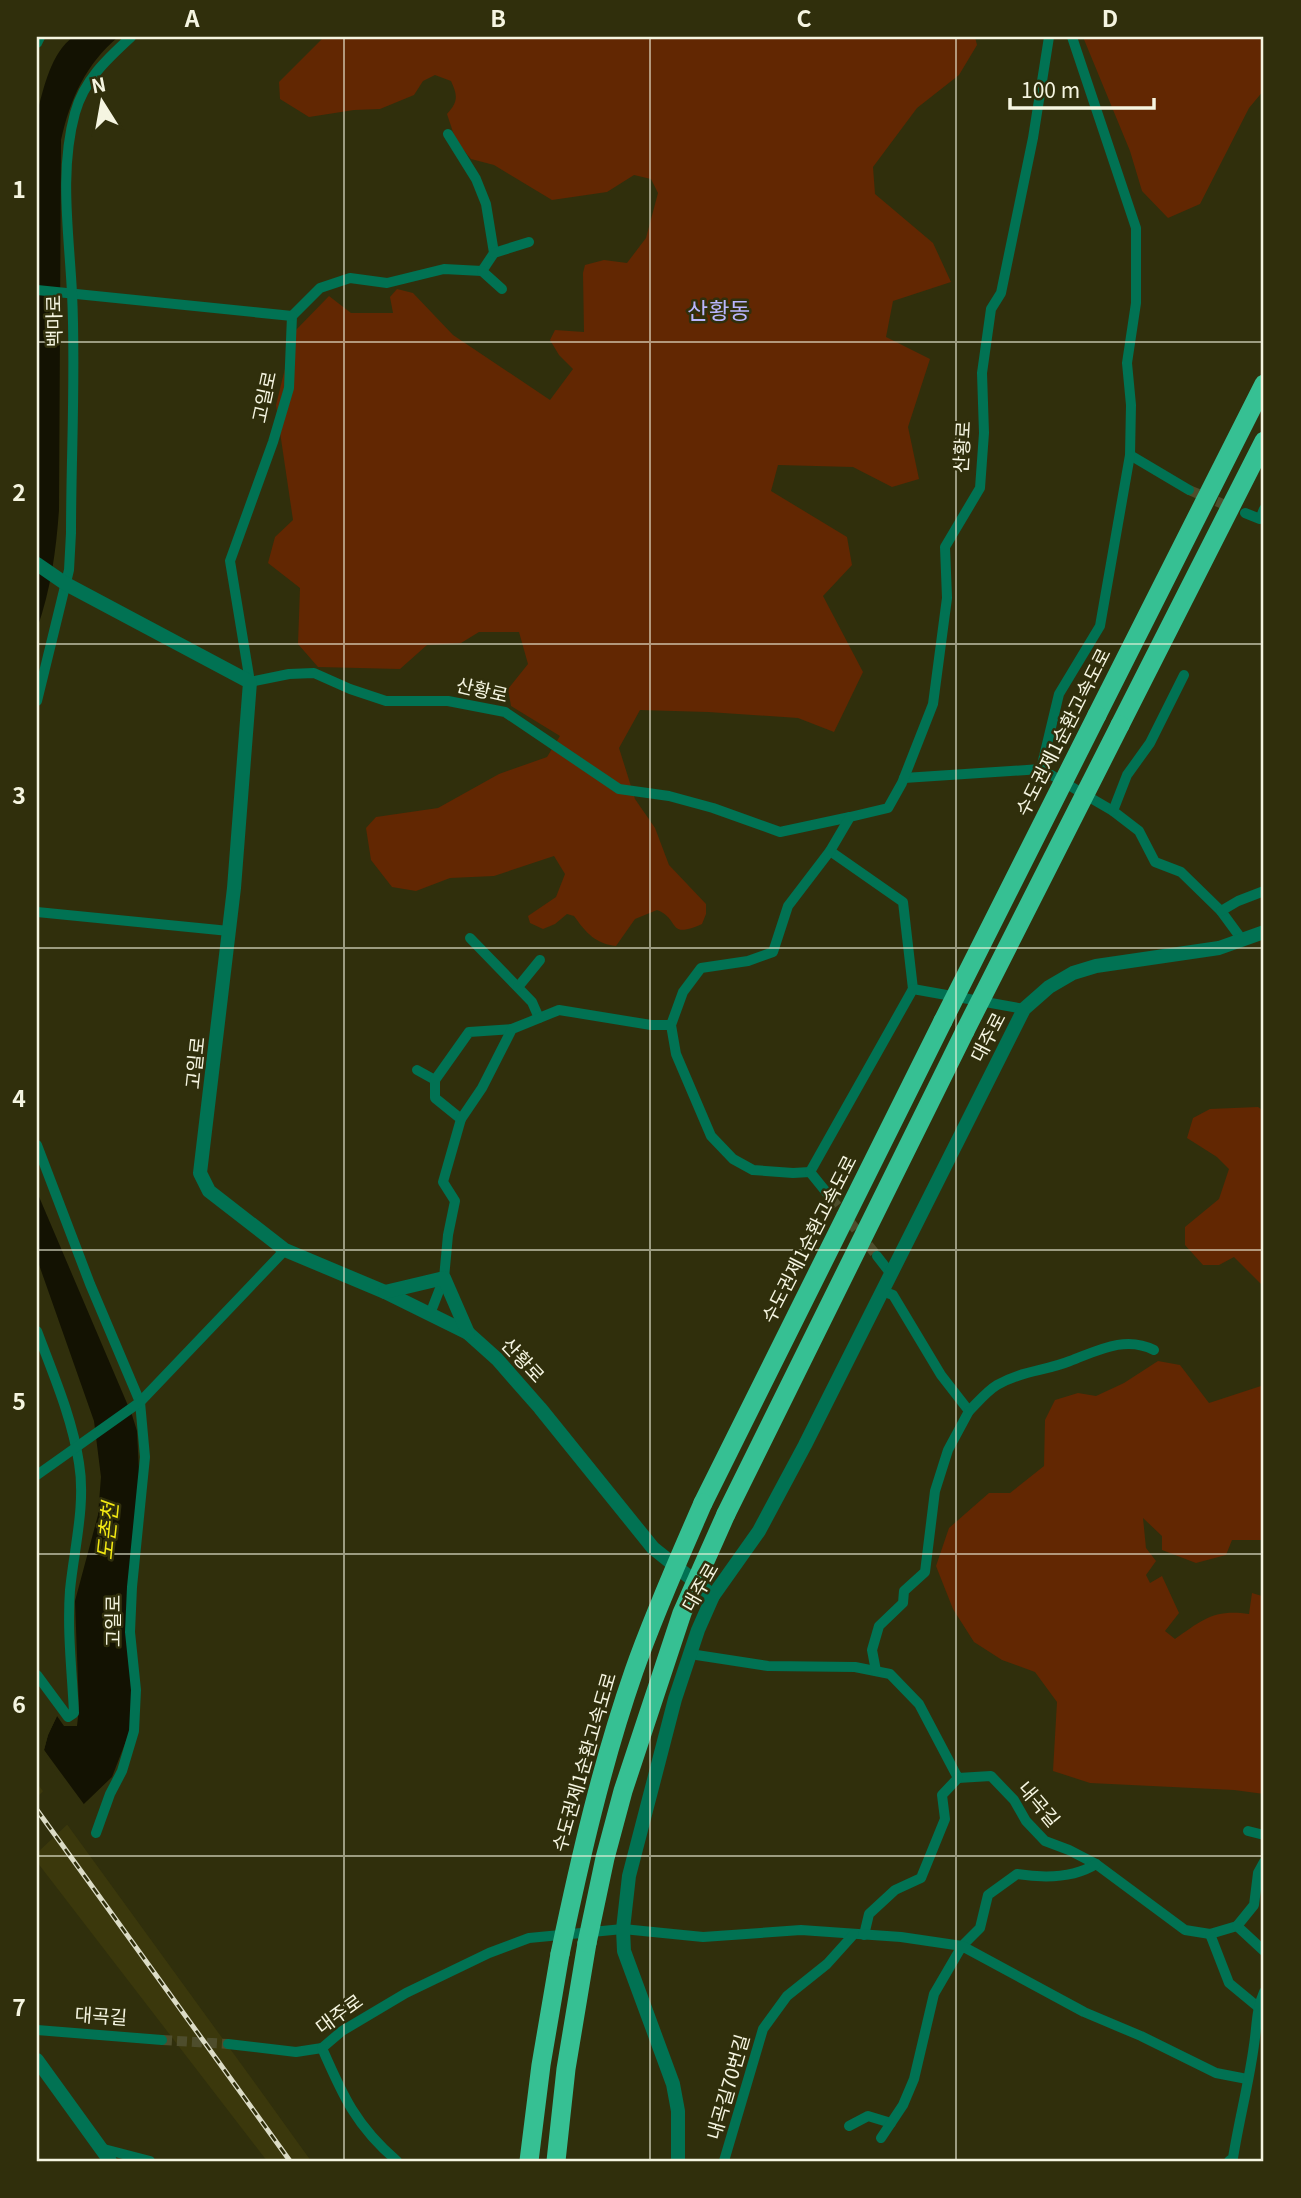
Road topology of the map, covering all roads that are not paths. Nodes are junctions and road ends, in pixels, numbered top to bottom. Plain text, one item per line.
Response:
1 (40, 37) edge
2 (131, 37) edge
3 (1049, 37) edge
4 (1072, 37) edge
5 (37, 43) edge
6 (448, 134) dead end
7 (529, 242) dead end
8 (494, 253) junction
9 (482, 271) junction
10 (502, 289) dead end
11 (37, 290) edge
12 (70, 293) junction
13 (292, 316) junction
14 (1264, 384) edge
15 (1264, 441) edge
16 (1129, 455) junction
17 (1189, 490) tunnel mouth
18 (1264, 509) edge
19 (1245, 513) tunnel mouth
20 (37, 564) edge
21 (62, 581) junction
22 (1184, 675) dead end
23 (250, 682) junction
24 (37, 701) edge
25 (1041, 769) junction
26 (904, 778) junction
27 (1113, 811) junction
28 (850, 817) junction
29 (830, 851) junction
30 (1264, 891) edge
31 (1221, 911) junction
32 (37, 912) edge
33 (229, 931) junction
34 (1264, 932) edge
35 (470, 938) dead end
36 (1243, 941) junction
37 (540, 960) dead end
38 (519, 987) junction
39 (913, 989) junction
40 (1024, 1009) junction
41 (539, 1018) junction
42 (671, 1025) junction
43 (512, 1029) junction
44 (417, 1070) dead end
45 (435, 1080) junction
46 (461, 1119) junction
47 (37, 1145) edge
48 (810, 1172) junction
49 (831, 1198) tunnel mouth
50 (285, 1250) junction
51 (877, 1256) tunnel mouth
52 (891, 1274) junction
53 (444, 1278) junction
54 (882, 1291) junction
55 (385, 1292) junction
56 (430, 1314) junction
57 (37, 1331) edge
58 (468, 1333) junction
59 (1154, 1350) dead end
60 (140, 1403) junction
61 (969, 1410) junction
62 (77, 1447) junction
63 (37, 1475) edge
64 (713, 1596) junction
65 (690, 1654) junction
66 (876, 1671) junction
67 (37, 1675) edge
68 (958, 1778) junction
69 (1248, 1832) dead end
70 (96, 1833) dead end
71 (1264, 1835) edge
72 (1264, 1862) edge
73 (1096, 1864) junction
74 (1237, 1926) junction
75 (623, 1929) junction
76 (859, 1934) junction
77 (1210, 1934) junction
78 (962, 1947) junction
79 (1264, 1951) edge
80 (1264, 1992) edge
81 (1258, 2007) junction
82 (37, 2030) edge
83 (162, 2040) tunnel mouth
84 (228, 2044) tunnel mouth
85 (322, 2048) junction
86 (37, 2060) edge
87 (1247, 2078) junction
88 (891, 2123) junction
89 (849, 2126) dead end
90 (881, 2137) dead end
91 (100, 2148) junction
92 (110, 2161) edge
93 (150, 2161) edge
94 (397, 2161) edge
95 (529, 2161) edge
96 (556, 2161) edge
97 (678, 2161) edge
98 (724, 2161) edge
99 (1229, 2161) edge

1 - 5 street
2 - 12 street, 백마로
3 - 26 street, 산황로
4 - 16 street
6 - 8 street
7 - 8 street
8 - 9 street
9 - 10 street
9 - 13 street
11 - 12 street
12 - 13 street
12 - 21 street, 백마로
13 - 23 street, 고일로
14 - 95 highway, 수도권제1순환고속도로, bridge
15 - 96 highway, bridge
16 - 17 street
16 - 25 street
18 - 19 street
20 - 21 street
21 - 23 street
21 - 24 street, 백마로
22 - 27 street
23 - 28 street, 산황로
23 - 33 street, 고일로
25 - 26 street
25 - 27 street
26 - 28 street, 산황로
27 - 31 street
28 - 29 street
29 - 39 street
29 - 42 street
30 - 31 street
31 - 36 street
32 - 33 street
33 - 50 street, 고일로
34 - 36 street, 대주로
35 - 38 street
36 - 40 street, 대주로
37 - 38 street
38 - 41 street
39 - 40 street
39 - 48 street
40 - 52 street, 대주로
41 - 42 street
41 - 43 street
42 - 48 street
43 - 45 street
43 - 46 street
44 - 45 street
45 - 46 street
46 - 53 street
47 - 60 street, 고일로
48 - 49 street
50 - 55 street, 고일로
50 - 60 street
51 - 52 street
52 - 54 street, 대주로
53 - 55 street
53 - 56 street
53 - 58 street
54 - 61 street
54 - 64 street, 대주로
55 - 56 street, 고일로
56 - 58 street, 산황로
57 - 62 street
58 - 64 street, 산황로
59 - 61 street
60 - 62 street
60 - 70 street, 고일로
61 - 66 street
62 - 63 street
62 - 67 street
64 - 65 street, 대주로
65 - 66 street
65 - 75 street, 대주로
66 - 68 street
68 - 73 street, 내곡길
68 - 76 street, 내곡길70번길
69 - 71 street
72 - 74 street
73 - 77 street, 내곡길
73 - 78 street
74 - 77 street
74 - 79 street
75 - 76 street
75 - 85 street, 대주로
75 - 97 street, 대주로
76 - 78 street
76 - 98 street, 내곡길70번길
77 - 81 street
78 - 87 street
78 - 88 street
80 - 81 street
81 - 87 street
82 - 83 street, 대곡길
84 - 85 street
85 - 94 street, 대주로
86 - 91 street
87 - 99 street
88 - 89 street
88 - 90 street
91 - 92 street
91 - 93 street

